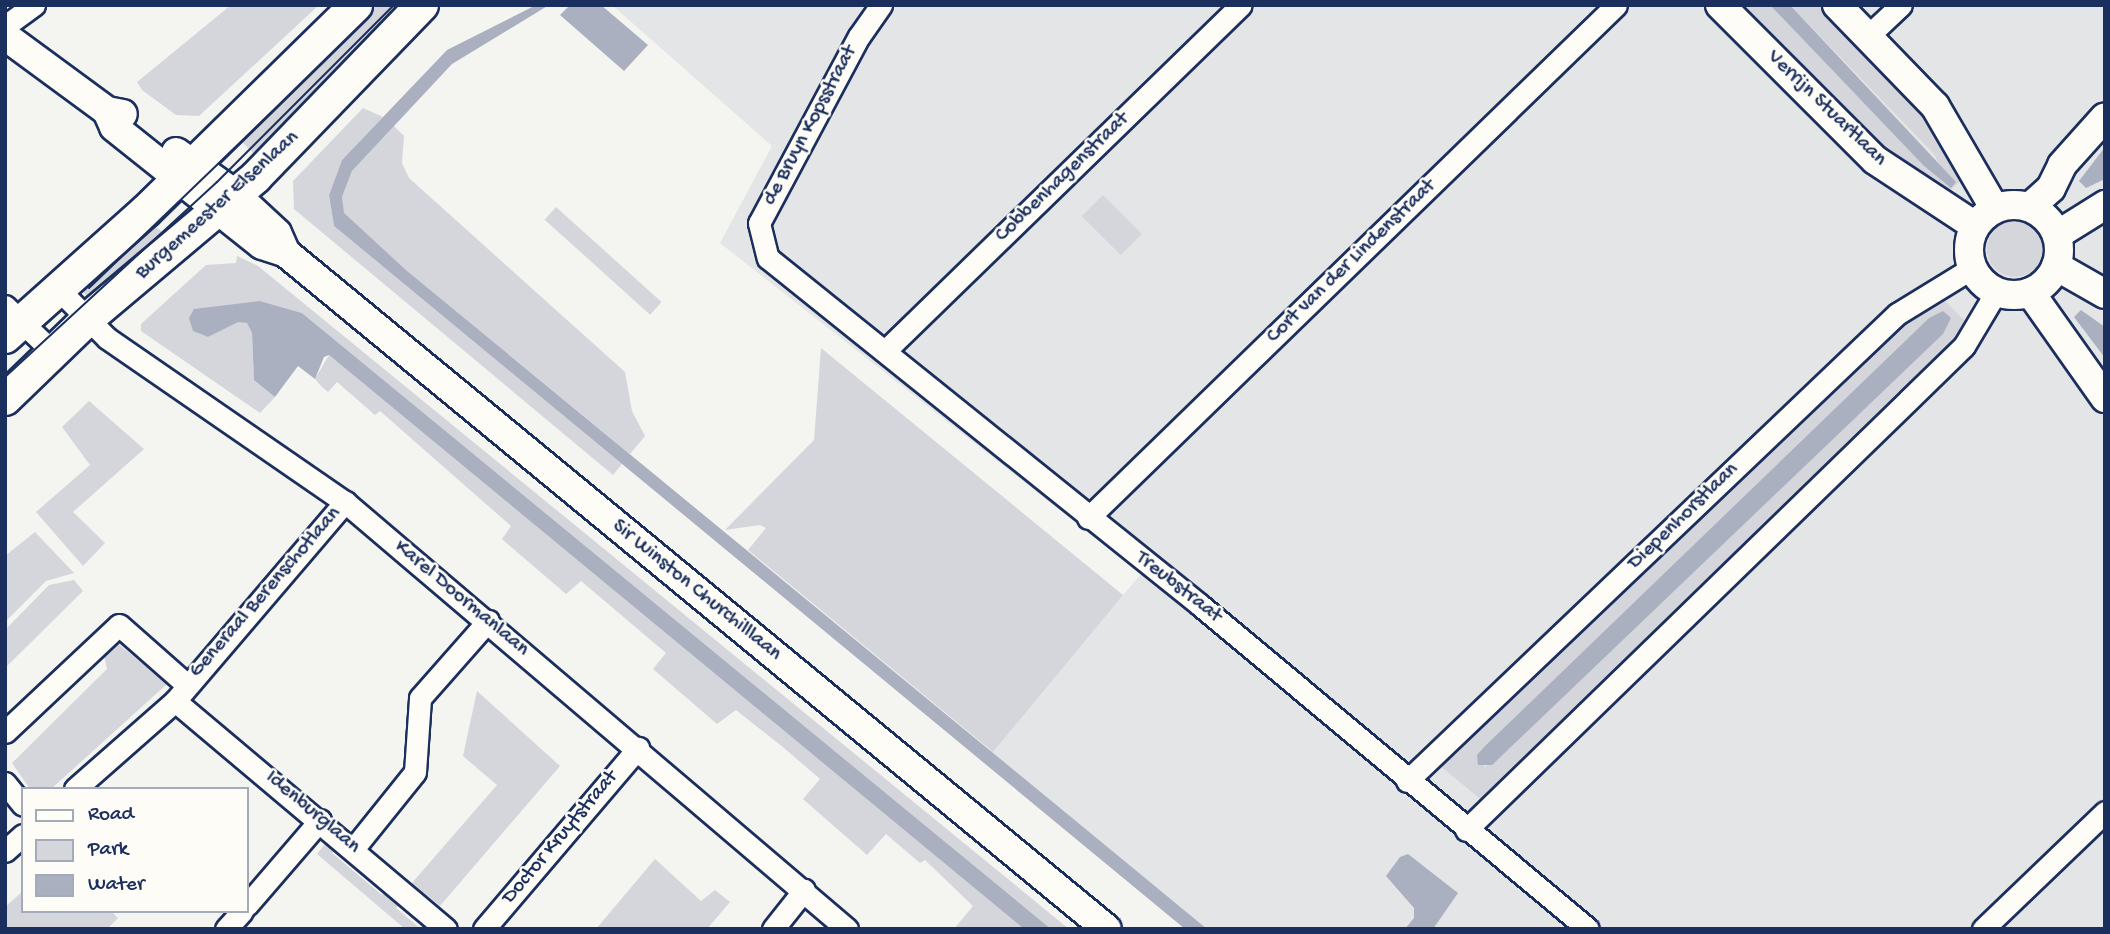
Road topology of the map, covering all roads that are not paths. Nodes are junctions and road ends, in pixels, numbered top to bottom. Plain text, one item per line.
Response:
1 (34, 5) edge
2 (356, 5) edge
3 (422, 5) edge
4 (881, 5) edge
5 (1241, 5) edge
6 (1616, 5) edge
7 (1720, 5) edge
8 (1837, 5) edge
9 (1900, 5) edge
10 (5, 26) edge
11 (5, 36) edge
12 (1868, 36) junction
13 (2105, 117) edge
14 (186, 171) junction
15 (227, 201) junction
16 (2105, 205) edge
17 (2030, 207) junction
18 (1985, 217) junction
19 (2056, 235) junction
20 (765, 252) joint
21 (2056, 266) junction
22 (1972, 268) junction
23 (59, 290) junction
24 (1996, 292) junction
25 (2030, 292) junction
26 (2105, 294) edge
27 (90, 317) junction
28 (11, 322) edge
29 (885, 351) junction
30 (55, 354) junction
31 (2105, 398) edge
32 (5, 399) edge
33 (345, 502) junction
34 (1088, 518) junction
35 (488, 621) junction
36 (181, 693) junction
37 (5, 732) edge
38 (638, 748) junction
39 (1407, 781) junction
40 (5, 783) edge
41 (77, 787) edge
42 (21, 803) edge
43 (2105, 812) edge
44 (320, 821) junction
45 (1466, 830) junction
46 (21, 837) edge
47 (354, 848) junction
48 (5, 851) edge
49 (804, 890) junction
50 (248, 904) edge
51 (240, 913) edge
52 (226, 929) edge
53 (446, 929) edge
54 (484, 929) edge
55 (773, 929) edge
56 (847, 929) edge
57 (1107, 929) edge
58 (1588, 929) edge
59 (1983, 929) edge

1 - 10 street
2 - 14 main road
3 - 15 main road, Burgemeester Elsenlaan
4 - 20 street, de Bruyn Kopsstraat
5 - 29 street, Cobbenhagenstraat
6 - 34 street, Cort van der Lindenstraat
7 - 18 street, Verrijn Stuartlaan
8 - 12 street
9 - 12 street
11 - 14 street, Sir Winston Churchilllaan
12 - 18 street
13 - 17 street
14 - 15 street, Sir Winston Churchilllaan
14 - 23 main road
15 - 27 main road, Burgemeester Elsenlaan
15 - 57 street, Sir Winston Churchilllaan
16 - 19 street
17 - 18 street
17 - 19 street
18 - 22 street
19 - 21 street
20 - 29 street, Treubstraat
21 - 25 street
21 - 26 street
22 - 24 street
22 - 39 street, Diepenhorstlaan
23 - 27 street, Karel Doormanlaan
23 - 28 main road
24 - 25 street
24 - 45 street
25 - 31 street
27 - 30 main road, Burgemeester Elsenlaan
27 - 33 street, Karel Doormanlaan
28 - 30 street
29 - 34 street, Treubstraat
30 - 32 main road, Burgemeester Elsenlaan
33 - 35 street, Karel Doormanlaan
33 - 36 street, Generaal Berenschotlaan
34 - 39 street, Treubstraat
35 - 38 street, Karel Doormanlaan
35 - 47 street
36 - 37 street, Generaal Berenschotlaan
36 - 41 street, Generaal Berenschotlaan
36 - 44 street, Idenburglaan
38 - 49 street, Karel Doormanlaan
38 - 54 street, Doctor Kruytstraat
39 - 45 street, Treubstraat
40 - 42 street
43 - 59 street
44 - 47 street, Idenburglaan
44 - 50 street
45 - 58 street, Treubstraat
46 - 48 street
47 - 53 street, Idenburglaan
49 - 55 street
49 - 56 street, Karel Doormanlaan
51 - 52 street

